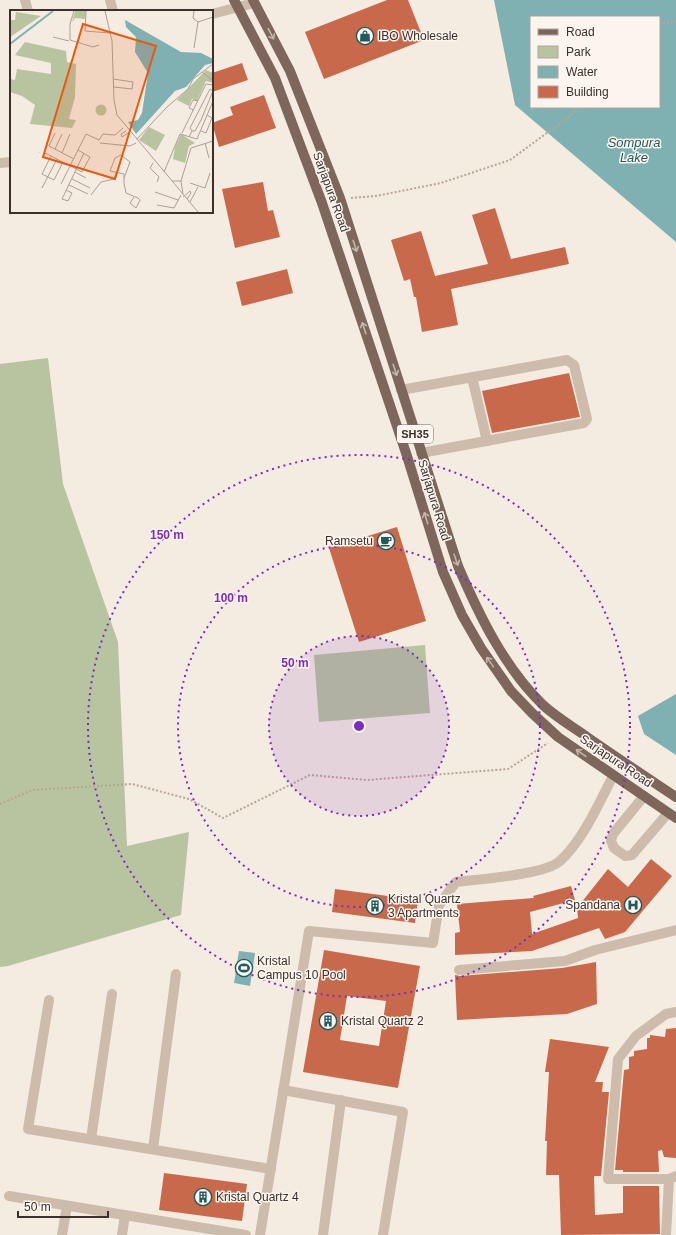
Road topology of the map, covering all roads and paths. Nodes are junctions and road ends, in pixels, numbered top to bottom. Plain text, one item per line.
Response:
1 (25, 0) edge
2 (110, 0) edge
3 (254, 1) edge
4 (237, 4) edge
5 (28, 10) edge
6 (114, 10) edge
7 (213, 14) edge
8 (676, 21) edge
9 (660, 24) edge
10 (577, 108) edge
11 (10, 162) edge
12 (0, 163) edge
13 (340, 198) junction
14 (386, 343) junction
15 (371, 349) junction
16 (472, 377) junction
17 (401, 390) junction
18 (487, 441) junction
19 (421, 453) junction
20 (558, 737) junction
21 (622, 762) junction
22 (613, 776) junction
23 (644, 796) junction
24 (676, 797) edge
25 (0, 804) edge
26 (672, 816) edge
27 (676, 930) edge
28 (459, 970) dead end
29 (176, 974) dead end
30 (112, 994) dead end
31 (49, 1000) dead end
32 (676, 1012) edge
33 (283, 1090) junction
34 (341, 1100) junction
35 (91, 1139) junction
36 (153, 1150) junction
37 (271, 1169) junction
38 (672, 1178) edge
39 (9, 1196) dead end
40 (67, 1206) junction
41 (125, 1215) junction
42 (187, 1230) edge
43 (62, 1235) edge
44 (122, 1235) edge
45 (246, 1235) edge
46 (260, 1235) edge
47 (323, 1235) edge
48 (383, 1235) edge
49 (666, 1235) edge

1 - 5 street
2 - 6 street
3 - 4 street
3 -> 13 main road, Sarjapura Road / SH35
4 - 7 street
15 -> 4 main road, Sarjapura Road
8 - 9 path
10 - 13 path
11 - 12 street
13 -> 14 main road, Sarjapura Road / SH35
14 - 15 main road
14 -> 17 main road, Sarjapura Road / SH35
20 -> 15 main road, Sarjapura Road
16 - 17 street
16 - 18 street
16 - 18 street
17 - 19 main road, Sarjapura Road / SH35
18 - 19 street
19 -> 21 main road, Sarjapura Road / SH35
22 -> 20 main road, Sarjapura Road
20 - 25 path
21 - 22 main road
21 - 24 main road, Sarjapura Road / SH35
22 - 23 main road, Sarjapura Road
22 - 33 street
23 - 26 main road, Sarjapura Road
23 - 26 street
27 - 28 street
29 - 36 street
30 - 35 street
31 - 35 street
32 - 38 street
33 - 34 street
33 - 37 street
34 - 47 street
34 - 48 street
35 - 36 street
36 - 37 street
37 - 46 street
38 - 49 street
39 - 40 street
40 - 41 street
40 - 43 street
41 - 42 street
41 - 44 street
42 - 45 street

